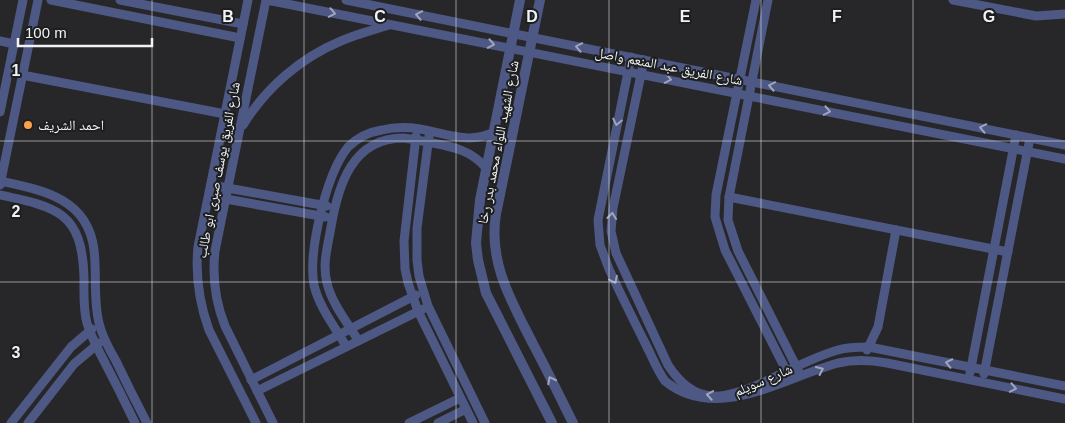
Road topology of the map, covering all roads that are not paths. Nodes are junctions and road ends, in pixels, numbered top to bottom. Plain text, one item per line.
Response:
1 (23, 0) edge
2 (38, 0) edge
3 (51, 0) edge
4 (120, 0) edge
5 (248, 0) edge
6 (266, 0) edge
7 (346, 0) edge
8 (520, 0) edge
9 (540, 0) edge
10 (756, 0) edge
11 (768, 0) edge
12 (953, 0) edge
13 (1065, 14) edge
14 (243, 24) junction
15 (392, 24) junction
16 (514, 34) junction
17 (240, 38) junction
18 (532, 38) junction
19 (0, 41) edge
20 (14, 44) junction
21 (511, 48) junction
22 (529, 52) junction
23 (631, 57) junction
24 (644, 60) junction
25 (628, 71) junction
26 (641, 74) junction
27 (22, 75) junction
28 (740, 79) junction
29 (752, 82) junction
30 (737, 93) junction
31 (749, 96) junction
32 (0, 112) edge
33 (225, 114) junction
34 (417, 128) junction
35 (430, 131) junction
36 (239, 132) junction
37 (494, 132) junction
38 (1016, 135) junction
39 (1030, 138) junction
40 (416, 140) junction
41 (428, 142) junction
42 (1065, 145) edge
43 (1013, 149) junction
44 (1027, 152) junction
45 (1065, 159) edge
46 (486, 168) junction
47 (0, 183) edge
48 (211, 185) junction
49 (228, 188) junction
50 (0, 195) edge
51 (208, 196) junction
52 (729, 197) junction
53 (226, 199) junction
54 (323, 206) junction
55 (334, 208) junction
56 (321, 216) junction
57 (332, 218) junction
58 (896, 230) junction
59 (994, 249) junction
60 (1008, 252) junction
61 (314, 258) junction
62 (325, 259) junction
63 (423, 292) junction
64 (331, 294) junction
65 (412, 297) junction
66 (318, 298) junction
67 (428, 306) junction
68 (418, 311) junction
69 (99, 325) junction
70 (351, 328) junction
71 (89, 331) junction
72 (339, 334) junction
73 (105, 340) junction
74 (358, 340) junction
75 (96, 345) junction
76 (346, 346) junction
77 (869, 347) junction
78 (859, 360) junction
79 (797, 367) junction
80 (971, 367) junction
81 (985, 370) junction
82 (787, 372) junction
83 (803, 378) junction
84 (968, 379) junction
85 (251, 380) junction
86 (982, 382) junction
87 (792, 383) junction
88 (1065, 386) edge
89 (257, 391) junction
90 (460, 398) junction
91 (1065, 399) edge
92 (745, 405) dead end
93 (704, 407) dead end
94 (466, 409) junction
95 (11, 423) edge
96 (28, 423) edge
97 (135, 423) edge
98 (146, 423) edge
99 (256, 423) edge
100 (273, 423) edge
101 (409, 423) edge
102 (438, 423) edge
103 (473, 423) edge
104 (485, 423) edge
105 (552, 423) edge
106 (573, 423) edge

1 - 20 street
2 - 27 street
3 - 17 street
4 - 14 street
5 - 14 street, شارع الفريق يوسف صبرى ابو طالب
6 -> 15 street, شارع الفريق عبد المنعم واصل
6 - 36 street, شارع الفريق يوسف صبرى ابو طالب
16 -> 7 street, شارع الفريق عبد المنعم واصل
8 - 16 street, شارع الشهيد اللواء محمد بدر رخا
9 - 18 street, شارع الشهيد اللواء محمد بدر رخا
10 - 28 street
11 - 29 street
12 - 13 street
14 - 17 street, شارع الفريق يوسف صبرى ابو طالب
15 -> 21 street, شارع الفريق عبد المنعم واصل
15 - 36 street
16 - 18 street, شارع الفريق عبد المنعم واصل
16 - 21 street, شارع الشهيد اللواء محمد بدر رخا
17 - 33 street, شارع الفريق يوسف صبرى ابو طالب
18 - 22 street, شارع الشهيد اللواء محمد بدر رخا
23 -> 18 street, شارع الفريق عبد المنعم واصل
19 - 20 street
20 - 32 street
21 - 22 street, شارع الفريق عبد المنعم واصل
21 - 37 street, شارع الشهيد اللواء محمد بدر رخا
22 - 25 street, شارع الفريق عبد المنعم واصل
106 -> 22 street, شارع الشهيد اللواء محمد بدر رخا
23 - 24 street, شارع الفريق عبد المنعم واصل
23 - 25 street
24 - 26 street, شارع سويلم
24 - 28 street, شارع الفريق عبد المنعم واصل
25 - 26 street, شارع الفريق عبد المنعم واصل
25 -> 93 street
26 -> 30 street, شارع الفريق عبد المنعم واصل
82 -> 26 street, شارع سويلم
27 - 33 street
27 - 47 street
28 - 29 street, شارع الفريق عبد المنعم واصل
28 - 30 street
29 - 31 street
38 -> 29 street, شارع الفريق عبد المنعم واصل
30 - 31 street, شارع الفريق عبد المنعم واصل
30 - 82 street
31 -> 43 street, شارع الفريق عبد المنعم واصل
31 - 52 street
33 - 48 street, شارع الفريق يوسف صبرى ابو طالب
34 - 35 street
34 - 40 street
34 - 54 street
35 - 37 street
35 - 41 street
36 - 49 street, شارع الفريق يوسف صبرى ابو طالب
37 - 46 street, شارع الشهيد اللواء محمد بدر رخا
38 - 39 street, شارع الفريق عبد المنعم واصل
38 - 43 street
39 - 42 street, شارع الفريق عبد المنعم واصل
39 - 44 street
40 - 41 street
40 - 55 street
40 - 65 street
41 - 46 street
41 - 63 street
43 - 44 street, شارع الفريق عبد المنعم واصل
43 - 59 street
44 - 45 street, شارع الفريق عبد المنعم واصل
44 - 60 street
46 - 105 street, شارع الشهيد اللواء محمد بدر رخا
47 - 69 street
48 - 49 street
48 - 51 street, شارع الفريق يوسف صبرى ابو طالب
49 - 53 street, شارع الفريق يوسف صبرى ابو طالب
49 - 54 street
50 - 71 street
51 - 53 street
51 - 99 street, شارع الفريق يوسف صبرى ابو طالب
52 - 58 street
52 - 79 street
53 - 56 street
53 - 85 street, شارع الفريق يوسف صبرى ابو طالب
54 - 55 street
54 - 56 street
55 - 57 street
56 - 57 street
56 - 61 street
57 - 62 street
58 - 59 street
58 - 77 street
59 - 60 street
59 - 80 street
60 - 81 street
61 - 62 street
61 - 66 street
62 - 64 street
63 - 65 street
63 - 67 street
64 - 66 street
64 - 70 street
65 - 68 street
65 - 70 street
66 - 72 street
67 - 68 street
67 - 104 street
68 - 74 street
68 - 90 street
69 - 71 street
69 - 73 street
70 - 72 street
70 - 74 street
71 - 75 street
71 - 95 street
72 - 76 street
72 - 85 street
73 - 75 street
73 - 98 street
74 - 76 street
75 - 96 street
75 - 97 street
76 - 89 street
77 - 78 street
77 - 79 street, شارع سويلم
80 -> 77 street, شارع سويلم
83 -> 78 street, شارع سويلم
78 - 84 street, شارع سويلم
79 - 82 street, شارع سويلم
79 - 83 street
80 - 81 street, شارع سويلم
80 - 84 street
81 - 86 street
81 - 88 street, شارع سويلم
82 - 87 street
83 - 87 street, شارع سويلم
84 - 86 street, شارع سويلم
85 - 89 street, شارع الفريق يوسف صبرى ابو طالب
86 -> 91 street, شارع سويلم
87 - 92 street, شارع سويلم
89 - 100 street, شارع الفريق يوسف صبرى ابو طالب
90 - 94 street
90 - 101 street
94 - 102 street
94 - 103 street

